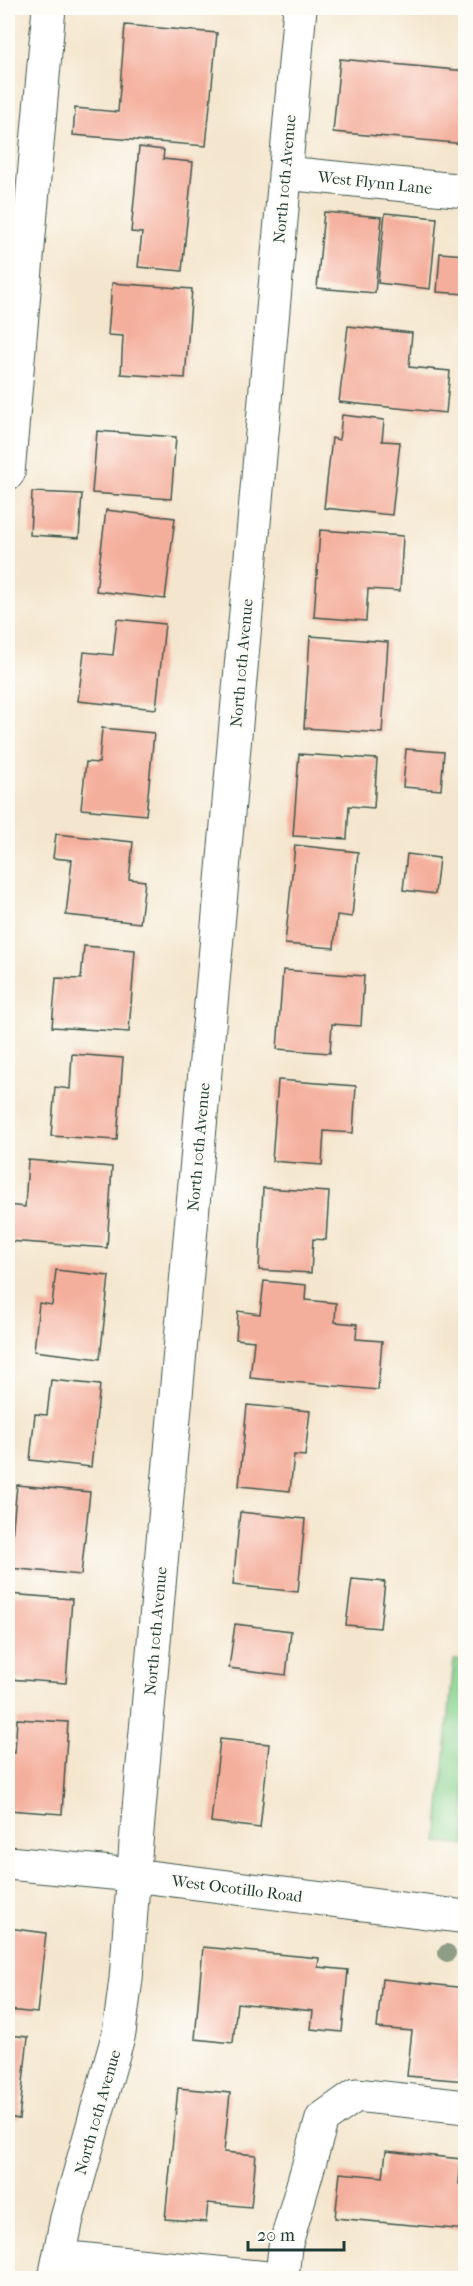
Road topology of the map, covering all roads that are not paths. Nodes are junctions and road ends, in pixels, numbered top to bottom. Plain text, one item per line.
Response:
1 (49, 8) edge
2 (300, 8) edge
3 (285, 173) junction
4 (465, 191) edge
5 (8, 472) edge
6 (8, 1863) edge
7 (133, 1875) junction
8 (465, 1917) edge
9 (465, 2107) edge
10 (57, 2268) edge
11 (268, 2278) edge
12 (282, 2278) edge

1 - 5 street
2 - 3 street, North 10th Avenue
3 - 4 street, West Flynn Lane
3 - 7 street, North 10th Avenue
6 - 7 street, West Ocotillo Road
7 - 8 street, West Ocotillo Road
7 - 10 street, North 10th Avenue
9 - 12 street
10 - 11 street

